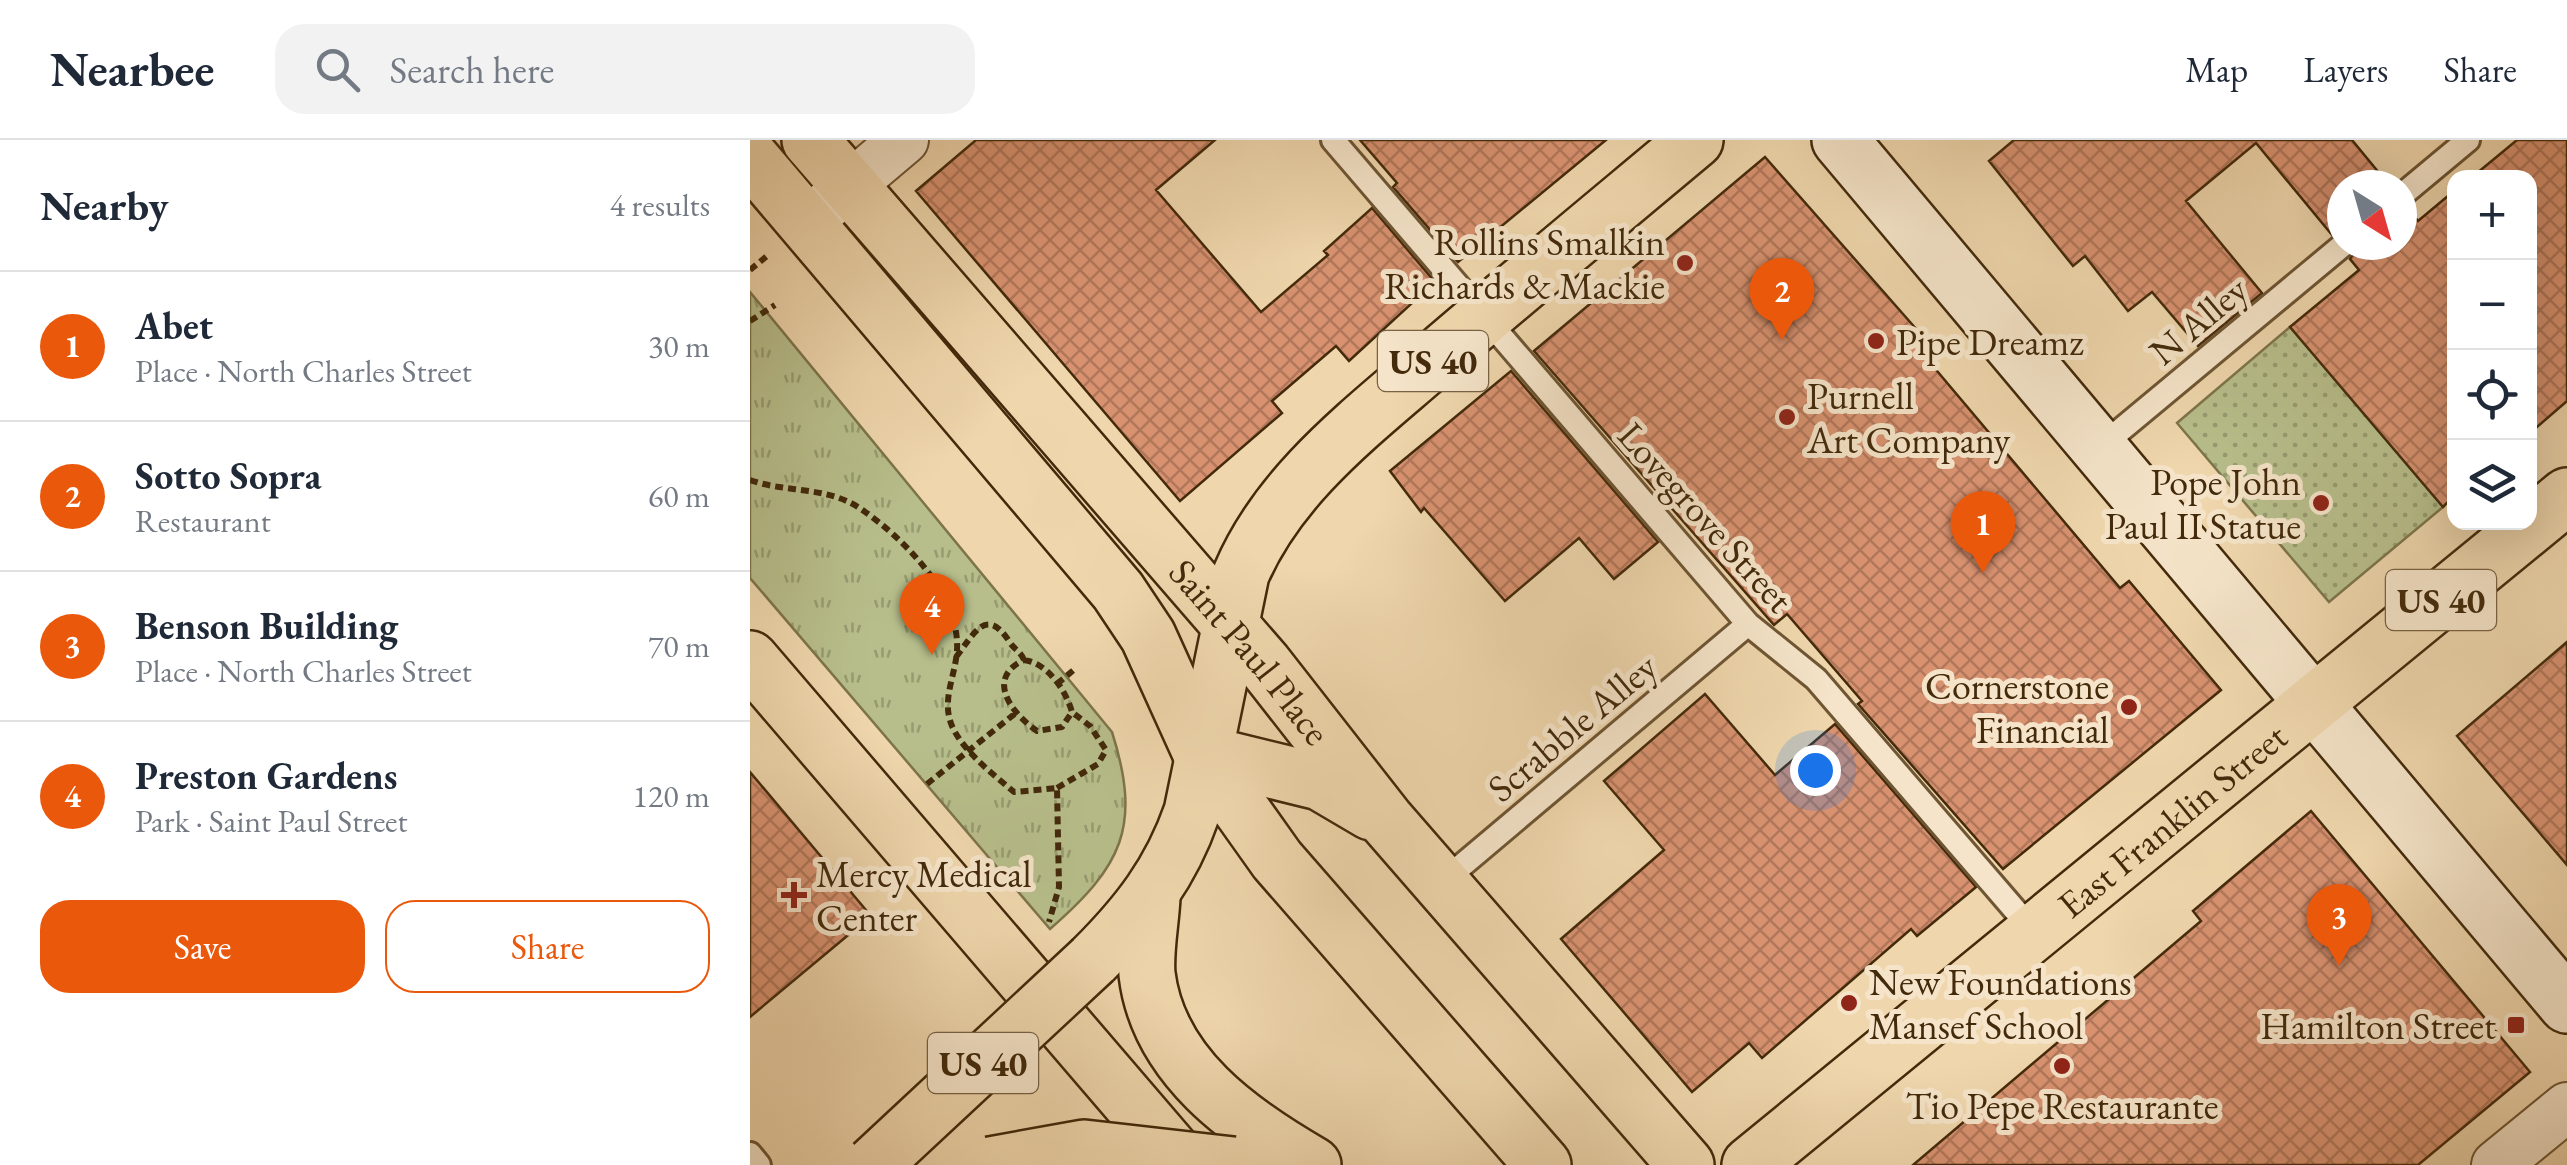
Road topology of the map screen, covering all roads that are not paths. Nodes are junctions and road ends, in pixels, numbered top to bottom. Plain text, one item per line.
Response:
1 (810, 140) edge
2 (904, 140) edge
3 (1332, 140) edge
4 (1694, 140) edge
5 (1840, 140) edge
6 (2468, 140) edge
7 (750, 157) edge
8 (2417, 183) edge
9 (850, 186) junction
10 (806, 223) junction
11 (2327, 258) edge
12 (1486, 316) junction
13 (2099, 448) junction
14 (2567, 496) edge
15 (1748, 624) junction
16 (1228, 625) junction
17 (750, 660) edge
18 (2315, 705) junction
19 (1201, 753) junction
20 (1386, 820) junction
21 (1440, 883) junction
22 (1152, 897) junction
23 (2034, 932) junction
24 (2567, 1006) edge
25 (2567, 1107) edge
26 (750, 1154) edge
27 (759, 1165) edge
28 (873, 1165) edge
29 (990, 1165) edge
30 (1184, 1165) edge
31 (1232, 1165) edge
32 (1313, 1165) edge
33 (1543, 1165) edge
34 (1686, 1165) edge
35 (1750, 1165) edge
36 (2496, 1165) edge

1 - 9 main road, Saint Paul Place
2 - 9 street
3 - 12 lane, Lovegrove Street
4 - 12 main road, US 40
5 - 13 main road
6 - 8 lane
7 - 10 main road, Saint Paul Place
9 - 10 street
9 - 16 main road, Saint Paul Place
10 - 19 main road, Saint Paul Place
11 - 13 lane, N Alley
12 - 15 lane, Lovegrove Street
12 - 16 main road, US 40
13 - 18 main road
14 - 18 main road, US 40
15 - 21 lane, Scrabble Alley
15 - 23 lane, Lovegrove Street
16 - 19 main road, US 40
16 - 20 main road, Saint Paul Place
17 - 30 main road
18 - 23 main road, East Franklin Street / US 40
18 - 24 main road
19 - 20 main road
19 - 22 main road, US 40
19 - 33 main road, Saint Paul Place
20 - 21 main road, Saint Paul Place
21 - 34 main road, Saint Paul Place
22 - 28 main road, US 40, bridge
22 - 32 main road
23 - 35 main road, East Franklin Street / US 40
25 - 36 street
26 - 27 lane
29 - 31 main road, bridge

